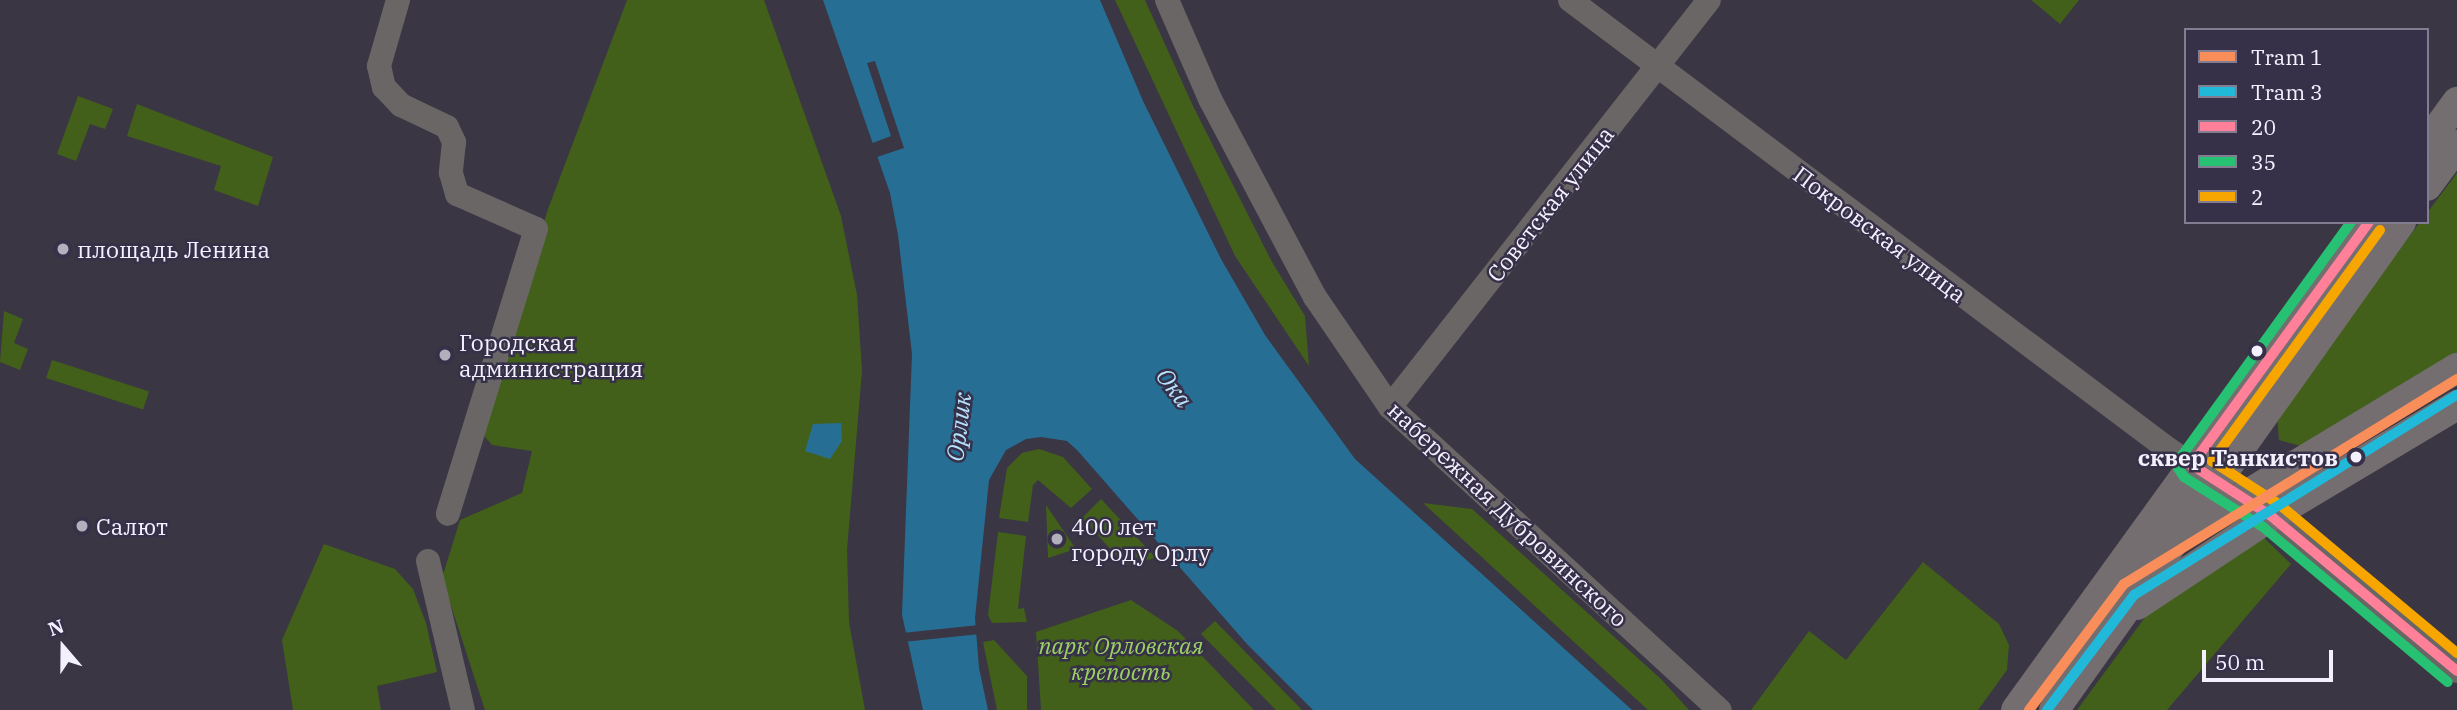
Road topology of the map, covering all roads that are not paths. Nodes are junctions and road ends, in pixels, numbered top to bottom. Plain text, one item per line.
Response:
1 (398, 0) edge
2 (1167, 0) edge
3 (1570, 0) edge
4 (1709, 0) edge
5 (1657, 67) junction
6 (2457, 102) edge
7 (2429, 140) edge
8 (2457, 145) edge
9 (2429, 183) edge
10 (2368, 224) edge
11 (2399, 224) edge
12 (2457, 368) edge
13 (2457, 405) edge
14 (1390, 407) junction
15 (2203, 472) junction
16 (2240, 497) junction
17 (448, 514) dead end
18 (2271, 516) junction
19 (2175, 538) junction
20 (428, 561) dead end
21 (2105, 587) junction
22 (2123, 614) junction
23 (2457, 671) edge
24 (461, 704) edge
25 (1720, 710) edge
26 (2017, 710) edge
27 (2054, 710) edge

1 - 17 street
2 - 14 street, набережная Дубровинского
3 - 5 street, Покровская улица
4 - 5 street, Советская улица
5 - 14 street, Советская улица
5 - 15 street, Покровская улица
6 - 7 main road
8 - 9 main road
10 - 15 main road
11 - 15 main road
12 - 16 main road
13 - 18 main road
14 - 25 street, набережная Дубровинского
15 - 16 street, Покровская улица
15 - 19 main road
15 - 21 main road
16 - 18 street, Покровская улица
16 - 19 main road
18 - 22 main road
18 - 23 street, Покровская улица
19 - 21 main road
19 - 22 main road
20 - 24 street
21 - 26 main road
22 - 27 main road

